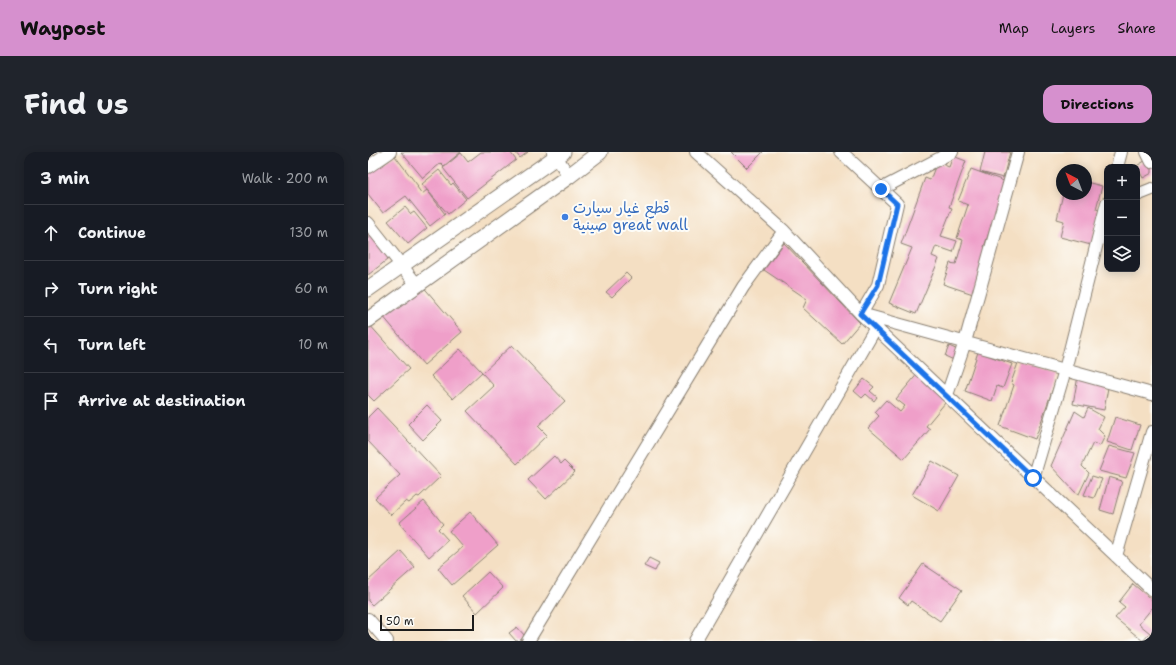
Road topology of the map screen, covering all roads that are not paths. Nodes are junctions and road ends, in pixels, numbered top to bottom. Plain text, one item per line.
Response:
1 (390, 152) edge
2 (600, 152) edge
3 (696, 152) edge
4 (841, 152) edge
5 (952, 152) edge
6 (1018, 152) edge
7 (1121, 152) edge
8 (1147, 152) edge
9 (557, 154) edge
10 (1152, 162) edge
11 (1118, 164) edge
12 (368, 167) edge
13 (570, 176) junction
14 (881, 189) junction
15 (1152, 189) edge
16 (1140, 194) edge
17 (1104, 217) edge
18 (368, 223) edge
19 (784, 231) junction
20 (401, 265) junction
21 (417, 285) junction
22 (368, 289) edge
23 (860, 314) junction
24 (368, 320) edge
25 (878, 323) junction
26 (965, 342) junction
27 (1064, 370) junction
28 (1152, 394) edge
29 (947, 396) junction
30 (1152, 432) edge
31 (1033, 478) junction
32 (1116, 556) junction
33 (1152, 590) edge
34 (368, 619) edge
35 (387, 641) edge
36 (528, 641) edge
37 (695, 641) edge

1 - 12 street
2 - 13 street
3 - 19 street
4 - 14 street
5 - 14 street
6 - 26 street
7 - 11 street
8 - 10 street
9 - 13 street
9 - 20 street
13 - 21 street
14 - 23 street
15 - 16 street
17 - 27 street
18 - 20 street
19 - 23 street
19 - 36 street
20 - 21 street
20 - 22 street
21 - 24 street
23 - 25 street
25 - 26 street
25 - 29 street
25 - 37 street
26 - 27 street
26 - 29 street
27 - 28 street
27 - 31 street
29 - 31 street
30 - 32 street
31 - 32 street
32 - 33 street
34 - 35 street

